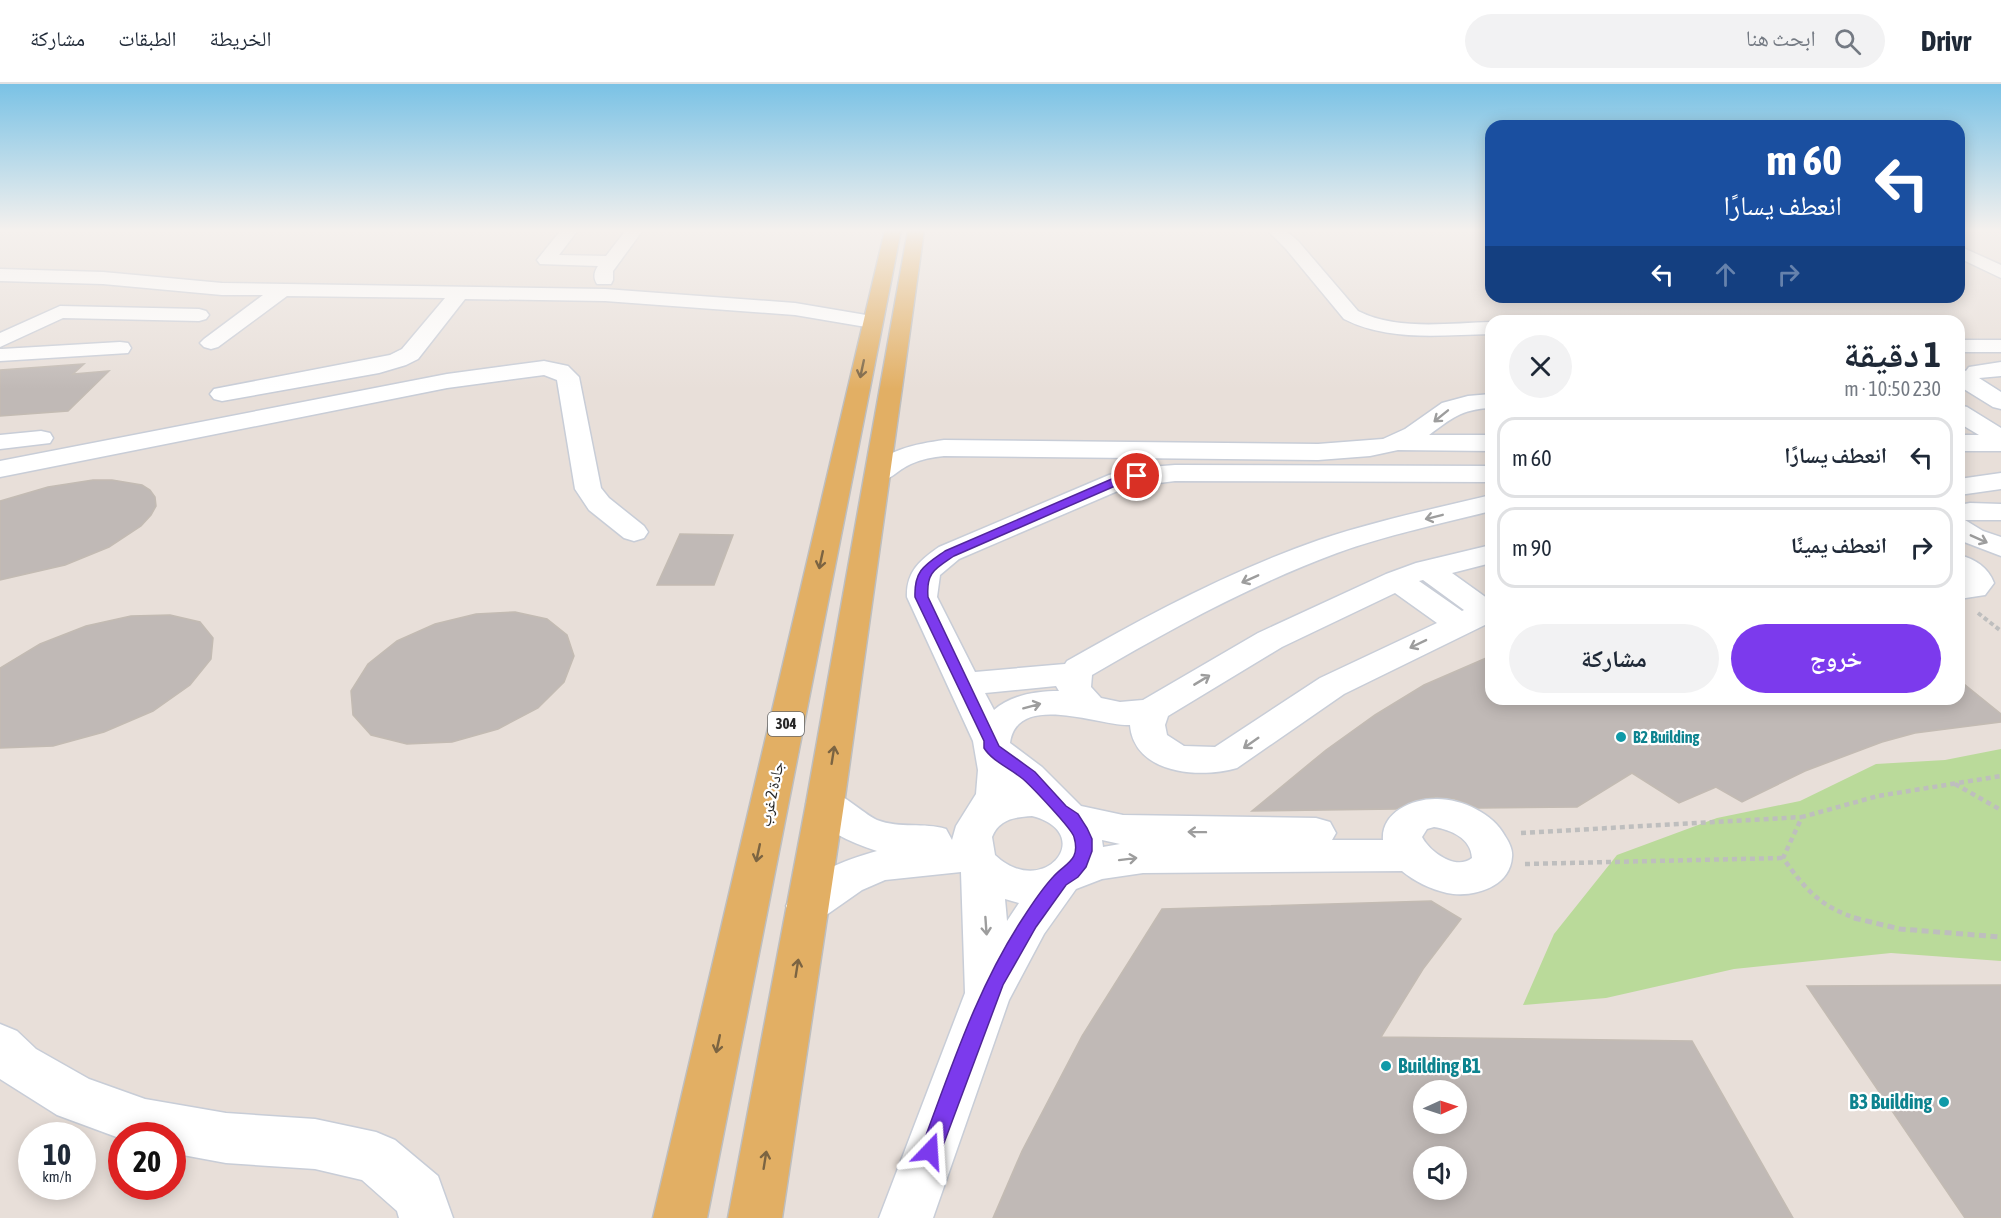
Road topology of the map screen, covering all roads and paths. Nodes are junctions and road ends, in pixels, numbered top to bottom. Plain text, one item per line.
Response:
1 (147, 283) edge
2 (606, 283) edge
3 (881, 283) edge
4 (908, 283) edge
5 (1324, 283) edge
6 (175, 286) junction
7 (283, 290) junction
8 (460, 292) junction
9 (605, 295) junction
10 (876, 306) junction
11 (795, 309) junction
12 (60, 312) junction
13 (199, 315) dead end
14 (1485, 328) edge
15 (0, 329) edge
16 (1965, 333) edge
17 (2001, 334) edge
18 (211, 343) dead end
19 (1965, 346) edge
20 (2001, 346) edge
21 (120, 348) dead end
22 (0, 350) edge
23 (2001, 369) edge
24 (1965, 370) edge
25 (2001, 386) edge
26 (222, 394) dead end
27 (1485, 401) edge
28 (2001, 402) edge
29 (1965, 416) edge
30 (885, 428) junction
31 (41, 438) dead end
32 (2001, 441) edge
33 (0, 442) edge
34 (944, 443) junction
35 (1394, 443) junction
36 (1485, 443) edge
37 (1965, 443) edge
38 (0, 469) edge
39 (878, 475) junction
40 (2001, 481) edge
41 (1485, 486) edge
42 (1965, 486) edge
43 (1485, 488) edge
44 (1965, 512) edge
45 (2001, 512) edge
46 (1965, 531) edge
47 (634, 532) dead end
48 (2001, 547) edge
49 (1485, 555) edge
50 (1965, 568) edge
51 (1427, 569) junction
52 (1397, 580) junction
53 (1967, 601) edge
54 (1480, 617) edge
55 (2001, 632) edge
56 (1075, 674) junction
57 (962, 684) junction
58 (1090, 707) junction
59 (1152, 710) junction
60 (991, 745) junction
61 (2001, 776) edge
62 (1955, 784) junction
63 (825, 804) junction
64 (2001, 810) edge
65 (1066, 814) junction
66 (1802, 817) junction
67 (979, 842) junction
68 (1406, 844) junction
69 (1488, 850) junction
70 (1783, 858) junction
71 (1066, 876) junction
72 (807, 906) junction
73 (2001, 937) edge
74 (987, 996) junction
75 (0, 1046) edge
76 (426, 1218) edge
77 (680, 1218) edge
78 (755, 1218) edge
79 (906, 1218) edge

1 - 6 lane
2 - 9 lane
3 - 10 main road, جادة 2 غرب / 304
4 - 30 main road
5 - 14 lane
6 - 7 lane
6 - 12 lane
7 - 8 lane
7 - 18 lane
8 - 9 lane
8 - 26 lane
9 - 11 lane
10 - 11 lane
10 - 11 lane
10 -> 77 main road, جادة 2 غرب / 304
12 - 13 lane
12 - 15 lane
12 - 22 lane
16 - 17 lane
19 - 20 lane
21 - 22 lane
23 - 24 lane
24 - 25 lane
24 - 28 lane
27 -> 35 lane
29 - 32 lane
30 - 34 lane
30 - 39 main road
31 - 33 lane
32 - 37 lane
34 - 35 lane
34 - 39 lane
35 - 36 lane
38 - 47 lane
63 -> 39 main road
40 - 42 lane
41 - 57 lane
43 -> 56 lane
44 - 45 lane
46 -> 48 lane
49 - 51 lane
50 - 53 lane
51 - 52 lane
51 - 54 lane
52 - 54 lane
59 -> 52 lane
53 - 55 path
54 -> 59 lane
56 - 57 lane
56 - 58 lane
57 - 60 lane
58 - 59 lane
60 -> 58 lane
60 - 65 lane
60 - 67 lane
61 - 62 path
62 - 64 path
62 - 66 path
63 - 67 lane
63 - 72 main road
65 - 67 lane
68 -> 65 lane
65 - 71 lane
66 - 69 path
66 - 70 path
67 - 71 lane
67 - 72 lane
67 -> 74 lane
68 - 69 lane
68 - 69 lane
71 -> 68 lane
69 - 70 path
70 - 73 path
71 - 74 lane
78 -> 72 main road
74 - 79 lane
75 - 76 lane

